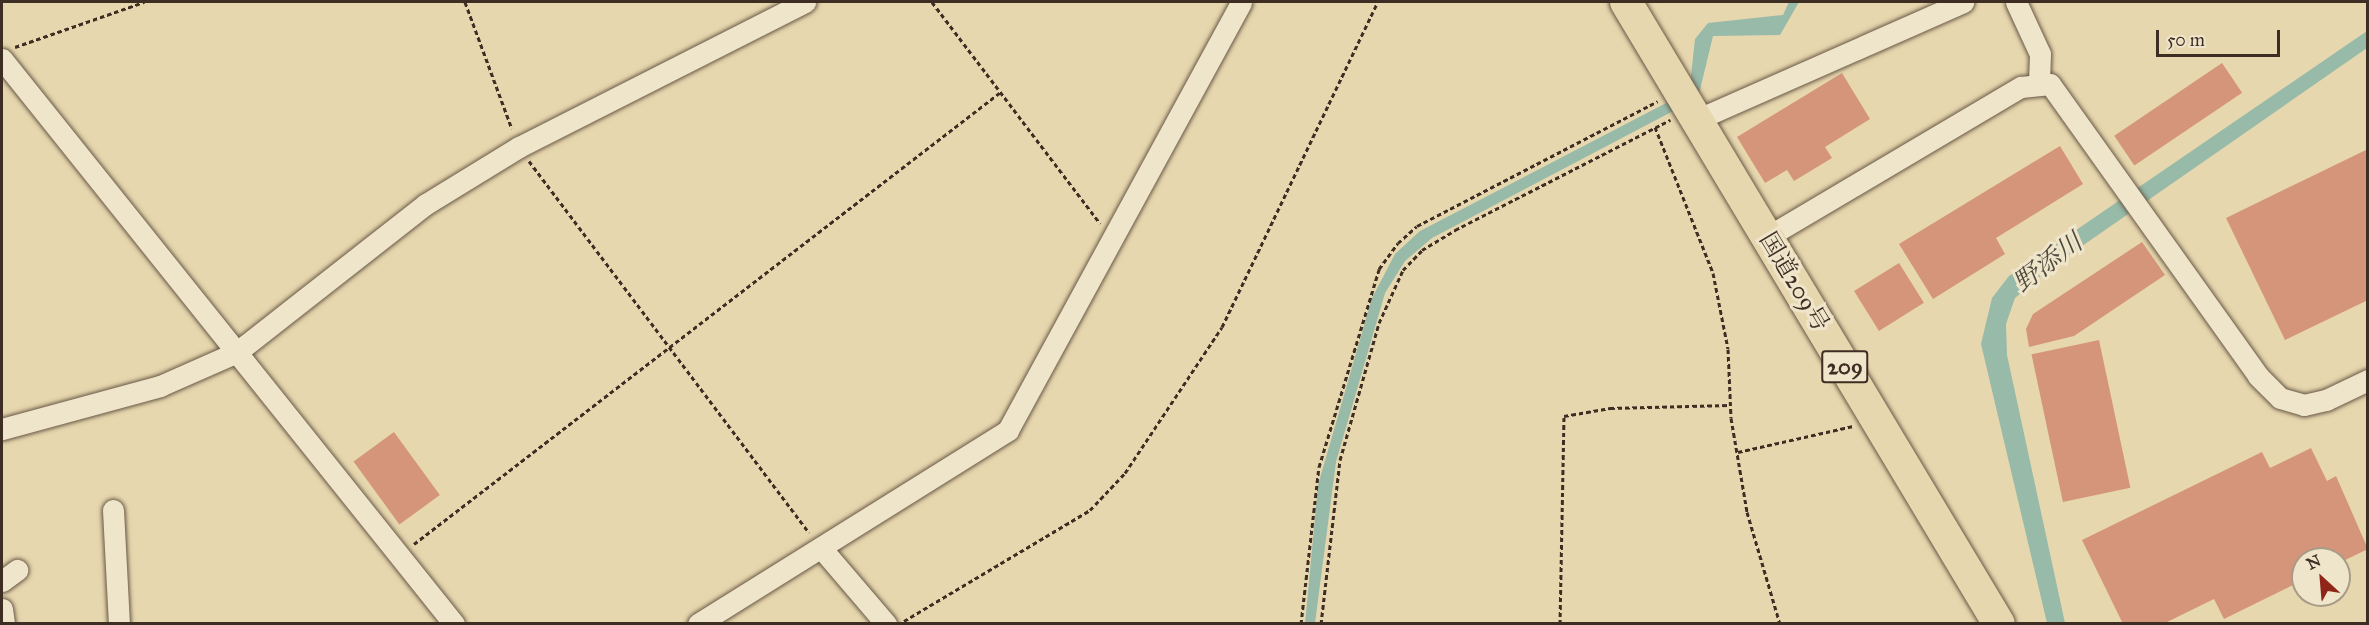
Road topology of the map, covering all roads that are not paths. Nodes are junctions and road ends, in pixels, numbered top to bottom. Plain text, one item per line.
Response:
1 (805, 2) edge
2 (1241, 2) edge
3 (1626, 2) edge
4 (1963, 2) edge
5 (2016, 2) edge
6 (7, 54) edge
7 (2039, 85) junction
8 (1683, 104) junction
9 (1767, 237) junction
10 (237, 352) junction
11 (2367, 380) edge
12 (2, 429) edge
13 (113, 510) dead end
14 (822, 549) junction
15 (2, 609) edge
16 (4, 624) edge
17 (119, 624) edge
18 (454, 624) edge
19 (698, 624) edge
20 (886, 624) edge
21 (1999, 624) edge

1 - 10 street
2 - 14 street
3 - 8 highway, 国道209号 / 209
4 - 8 street
5 - 7 street
6 - 10 street
7 - 9 street
7 - 11 street
8 - 9 highway, 国道209号 / 209
9 - 21 highway, 国道209号 / 209
10 - 12 street
10 - 18 street
13 - 17 street
14 - 19 street
14 - 20 street
15 - 16 street

